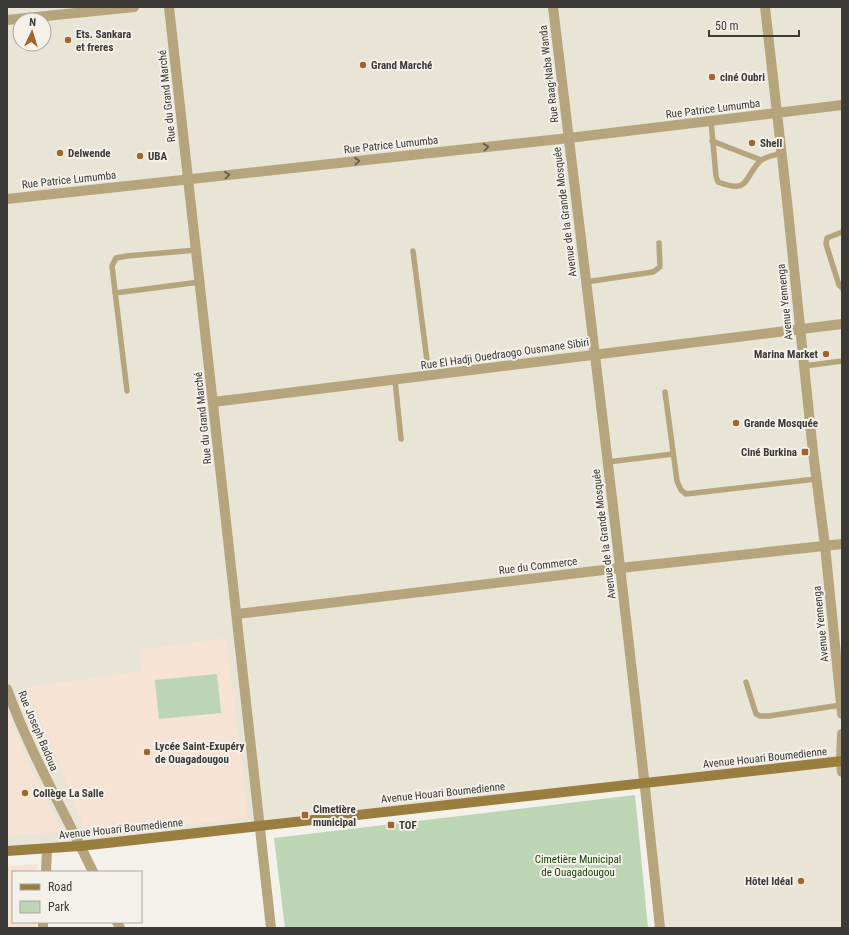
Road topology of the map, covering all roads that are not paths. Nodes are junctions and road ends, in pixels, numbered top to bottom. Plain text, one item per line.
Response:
1 (134, 7) edge
2 (169, 7) edge
3 (552, 7) edge
4 (765, 7) edge
5 (7, 20) edge
6 (842, 105) edge
7 (777, 113) junction
8 (711, 121) junction
9 (569, 138) junction
10 (712, 141) junction
11 (781, 154) junction
12 (761, 160) junction
13 (188, 179) junction
14 (7, 199) edge
15 (842, 232) edge
16 (659, 243) dead end
17 (197, 250) junction
18 (413, 251) dead end
19 (200, 282) junction
20 (586, 282) junction
21 (842, 288) edge
22 (115, 293) junction
23 (842, 324) edge
24 (800, 329) junction
25 (595, 354) junction
26 (842, 361) edge
27 (804, 366) junction
28 (429, 376) junction
29 (395, 380) junction
30 (127, 391) dead end
31 (665, 392) dead end
32 (213, 402) junction
33 (401, 439) dead end
34 (673, 454) junction
35 (608, 462) junction
36 (816, 479) junction
37 (842, 544) edge
38 (825, 546) junction
39 (620, 568) junction
40 (237, 614) junction
41 (746, 682) dead end
42 (7, 689) edge
43 (842, 709) edge
44 (842, 734) edge
45 (842, 765) edge
46 (645, 783) junction
47 (259, 826) junction
48 (80, 846) junction
49 (47, 849) junction
50 (7, 851) edge
51 (46, 871) edge
52 (92, 871) edge
53 (271, 928) edge
54 (660, 928) edge

1 - 5 street
2 - 13 street, Rue du Grand Marché
3 - 9 street, Rue Raag-Naba Wanda
4 - 7 street, Avenue Yennenga
6 - 7 street, Rue Patrice Lumumba
7 - 8 street, Rue Patrice Lumumba
7 - 11 street, Avenue Yennenga
8 - 9 street, Rue Patrice Lumumba
8 - 10 lane
13 -> 9 street, Rue Patrice Lumumba
9 - 20 street, Avenue de la Grande Mosquée
10 - 12 lane
10 - 12 lane
11 - 12 lane
11 - 24 street, Avenue Yennenga
13 - 14 street, Rue Patrice Lumumba
13 - 17 street, Rue du Grand Marché
15 - 21 lane
16 - 20 lane
17 - 19 street, Rue du Grand Marché
17 - 22 lane
18 - 28 lane
19 - 22 lane
19 - 32 street, Rue du Grand Marché
20 - 25 street, Avenue de la Grande Mosquée
22 - 30 lane
23 - 24 street, Rue El Hadji Ouedraogo Ousmane Sibiri
24 - 25 street, Rue El Hadji Ouedraogo Ousmane Sibiri
24 - 27 street, Avenue Yennenga
25 - 28 street, Rue El Hadji Ouedraogo Ousmane Sibiri
25 - 35 street, Avenue de la Grande Mosquée
26 - 27 lane
27 - 36 street, Avenue Yennenga
28 - 29 street, Rue El Hadji Ouedraogo Ousmane Sibiri
29 - 32 street, Rue El Hadji Ouedraogo Ousmane Sibiri
29 - 33 lane
31 - 34 lane
32 - 40 street, Rue du Grand Marché
34 - 35 lane
34 - 36 lane
35 - 39 street, Avenue de la Grande Mosquée
36 - 38 street, Avenue Yennenga
37 - 38 street, Rue du Commerce
38 - 39 street, Rue du Commerce
38 - 43 street, Avenue Yennenga
39 - 40 street, Rue du Commerce
39 - 46 street, Avenue de la Grande Mosquée
40 - 47 street, Rue du Grand Marché
41 - 43 lane
42 - 48 street, Rue Joseph Badoua
44 - 45 street
45 - 46 main road, Avenue Houari Boumedienne
46 - 47 main road, Avenue Houari Boumedienne
46 - 54 street, Avenue de la Grande Mosquée
47 - 48 main road, Avenue Houari Boumedienne
47 - 53 street, Rue du Grand Marché
48 - 49 main road, Avenue Houari Boumedienne
48 - 52 street, Rue Joseph Badoua
49 - 50 main road, Avenue Houari Boumedienne
49 - 51 street

